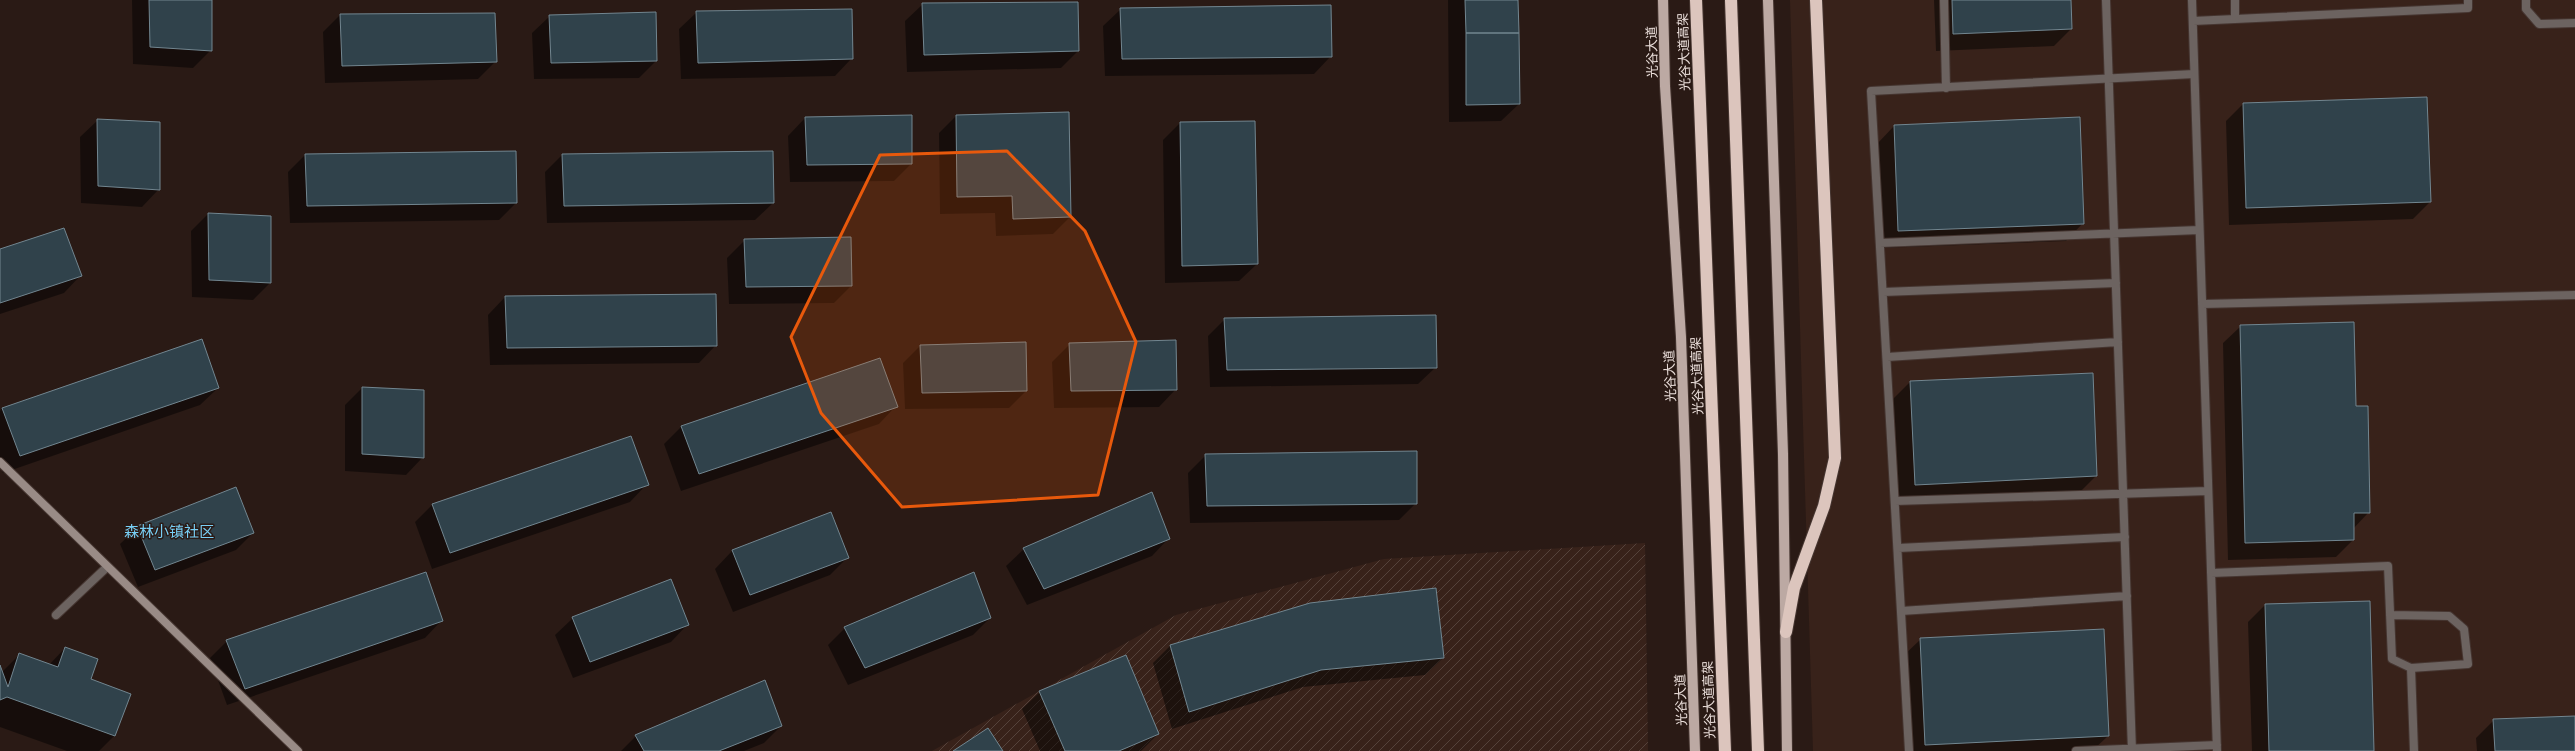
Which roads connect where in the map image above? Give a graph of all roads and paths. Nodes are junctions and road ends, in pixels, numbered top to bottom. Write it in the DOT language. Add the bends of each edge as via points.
graph roads {
  1 [pos="1663,0"];
  2 [pos="1696,0"];
  3 [pos="1731,0"];
  4 [pos="1768,0"];
  5 [pos="1816,0"];
  6 [pos="1944,0"];
  7 [pos="2106,0"];
  8 [pos="2192,0"];
  9 [pos="2235,0"];
  10 [pos="2468,0"];
  11 [pos="2526,0"];
  12 [pos="2235,19"];
  13 [pos="2193,21"];
  14 [pos="2575,23"];
  15 [pos="2194,74"];
  16 [pos="2109,79"];
  17 [pos="1946,88"];
  18 [pos="2200,230"];
  19 [pos="2114,233"];
  20 [pos="1880,243"];
  21 [pos="2116,283"];
  22 [pos="1883,292"];
  23 [pos="2575,295"];
  24 [pos="2202,304"];
  25 [pos="2118,342"];
  26 [pos="1886,357"];
  27 [pos="0,462"];
  28 [pos="2208,491"];
  29 [pos="2123,493"];
  30 [pos="1895,502"];
  31 [pos="2125,537"];
  32 [pos="1898,548"];
  33 [pos="107,567"];
  34 [pos="2211,573"];
  35 [pos="2127,596"];
  36 [pos="1901,612"];
  37 [pos="56,615"];
  38 [pos="2390,615"];
  39 [pos="1786,632"];
  40 [pos="2411,668"];
  41 [pos="2217,748"];
  42 [pos="2132,750"];
  43 [pos="298,751"];
  44 [pos="1695,751"];
  45 [pos="1725,751"];
  46 [pos="1758,751"];
  47 [pos="1787,751"];
  48 [pos="1909,751"];
  49 [pos="2076,751"];
  50 [pos="2414,751"];
  1 -- 44 [label="main road, 光谷大道" via="1665,86 1681,337"];
  2 -- 45 [label="highway, 光谷大道高架"];
  3 -- 46 [label="highway, bridge"];
  4 -- 39 [label="main road" via="1779,295"];
  5 -- 39 [label="highway" via="1835,458 1824,506 1794,588"];
  6 -- 17 [label="lane"];
  7 -- 16 [label="lane"];
  8 -- 13 [label="lane"];
  9 -- 12 [label="lane"];
  10 -- 12 [label="lane" via="2468,8"];
  11 -- 14 [label="lane" via="2526,9 2539,24"];
  12 -- 13 [label="lane"];
  13 -- 15 [label="lane"];
  15 -- 16 [label="lane"];
  15 -- 18 [label="lane"];
  16 -- 17 [label="lane"];
  16 -- 19 [label="lane"];
  17 -- 20 [label="lane" via="1871,91"];
  18 -- 19 [label="lane"];
  18 -- 24 [label="lane"];
  19 -- 20 [label="lane"];
  19 -- 21 [label="lane"];
  20 -- 22 [label="lane"];
  21 -- 22 [label="lane"];
  21 -- 25 [label="lane"];
  22 -- 26 [label="lane"];
  23 -- 24 [label="lane"];
  24 -- 28 [label="lane"];
  25 -- 26 [label="lane"];
  25 -- 29 [label="lane"];
  26 -- 30 [label="lane"];
  27 -- 33 [label="street"];
  28 -- 29 [label="lane"];
  28 -- 34 [label="lane"];
  29 -- 30 [label="lane"];
  29 -- 31 [label="lane"];
  30 -- 32 [label="lane"];
  31 -- 32 [label="lane"];
  31 -- 35 [label="lane"];
  32 -- 36 [label="lane"];
  33 -- 37 [label="lane"];
  33 -- 43 [label="street"];
  34 -- 38 [label="lane" via="2388,566"];
  34 -- 41 [label="lane"];
  35 -- 36 [label="lane"];
  35 -- 42 [label="lane"];
  36 -- 48 [label="lane"];
  38 -- 40 [label="lane" via="2392,659"];
  38 -- 40 [label="lane" via="2449,616 2464,629 2468,664"];
  39 -- 47 [label="main road"];
  40 -- 50 [label="lane"];
  41 -- 42 [label="lane"];
  42 -- 49 [label="lane"];
}
